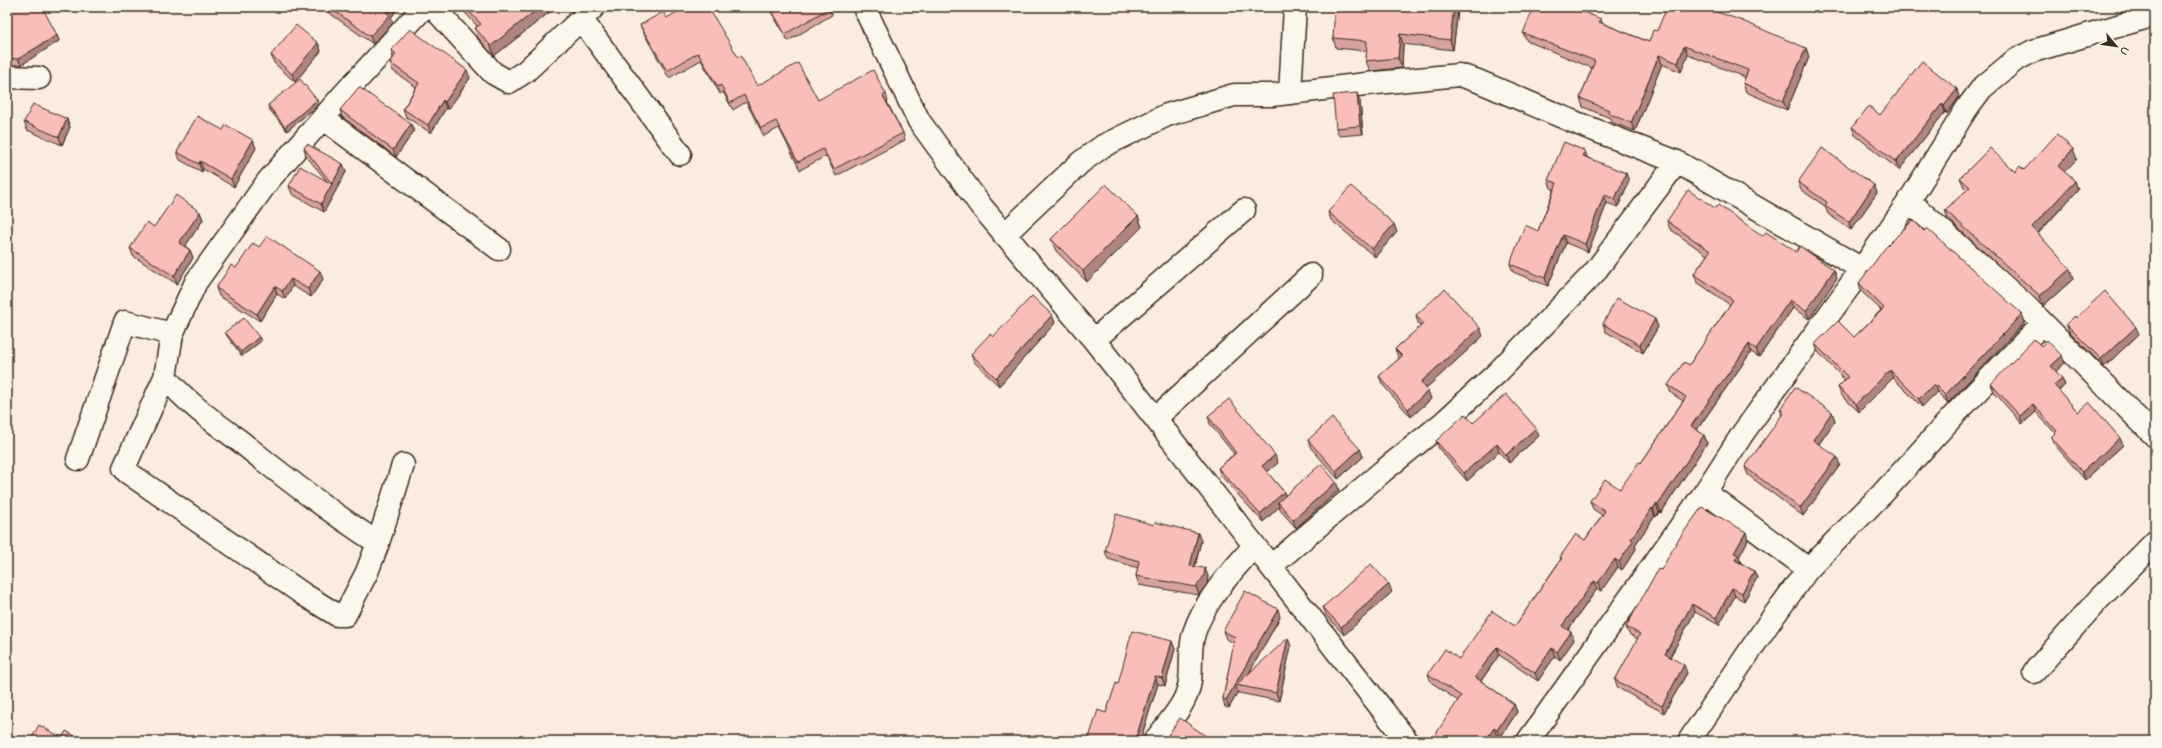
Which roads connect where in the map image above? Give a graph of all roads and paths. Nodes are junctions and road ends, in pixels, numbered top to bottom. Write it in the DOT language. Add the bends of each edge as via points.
graph roads {
  1 [pos="424,7"];
  2 [pos="433,7"];
  3 [pos="864,7"];
  4 [pos="1295,7"];
  5 [pos="588,14"];
  6 [pos="2155,15"];
  7 [pos="7,77"];
  8 [pos="39,78"];
  9 [pos="1290,93"];
  10 [pos="324,119"];
  11 [pos="680,154"];
  12 [pos="1677,162"];
  13 [pos="1909,201"];
  14 [pos="1244,210"];
  15 [pos="1004,235"];
  16 [pos="499,249"];
  17 [pos="1862,269"];
  18 [pos="1311,275"];
  19 [pos="2042,324"];
  20 [pos="172,334"];
  21 [pos="1094,340"];
  22 [pos="165,377"];
  23 [pos="1156,418"];
  24 [pos="2155,436"];
  25 [pos="78,459"];
  26 [pos="403,465"];
  27 [pos="1705,492"];
  28 [pos="2155,542"];
  29 [pos="378,543"];
  30 [pos="1254,546"];
  31 [pos="1271,566"];
  32 [pos="1808,569"];
  33 [pos="2034,672"];
  34 [pos="1537,738"];
  35 [pos="1155,741"];
  36 [pos="1407,741"];
  37 [pos="1689,741"];
  1 -- 10 [label="street"];
  2 -- 5 [label="street" via="493,73 509,82 526,71"];
  3 -- 15 [label="street" via="919,121"];
  4 -- 9 [label="street"];
  5 -- 11 [label="street"];
  6 -- 13 [label="street" via="2033,51 2009,66 1982,88 1967,108"];
  7 -- 8 [label="street"];
  9 -- 12 [label="street" via="1459,75"];
  9 -- 15 [label="street" via="1220,98 1167,115 1103,146 1081,162"];
  10 -- 16 [label="street"];
  10 -- 20 [label="street" via="268,182 233,228 196,282"];
  12 -- 17 [label="street"];
  12 -- 31 [label="street" via="1594,273 1497,373 1444,422"];
  13 -- 17 [label="street"];
  13 -- 19 [label="street" via="2024,304"];
  14 -- 21 [label="street"];
  15 -- 21 [label="street"];
  17 -- 27 [label="street" via="1743,433"];
  18 -- 23 [label="street"];
  19 -- 24 [label="street"];
  19 -- 32 [label="street"];
  20 -- 22 [label="street"];
  20 -- 25 [label="street" via="125,322"];
  21 -- 23 [label="street"];
  22 -- 29 [label="street" via="180,395 258,456"];
  22 -- 29 [label="street" via="125,466 127,472 337,615 342,616 346,612 368,572"];
  23 -- 30 [label="street"];
  26 -- 29 [label="street"];
  27 -- 32 [label="street"];
  27 -- 34 [label="street"];
  28 -- 33 [label="street"];
  30 -- 31 [label="street"];
  30 -- 35 [label="street" via="1215,592 1203,613 1193,634 1187,695"];
  31 -- 36 [label="street"];
  32 -- 37 [label="street"];
}
